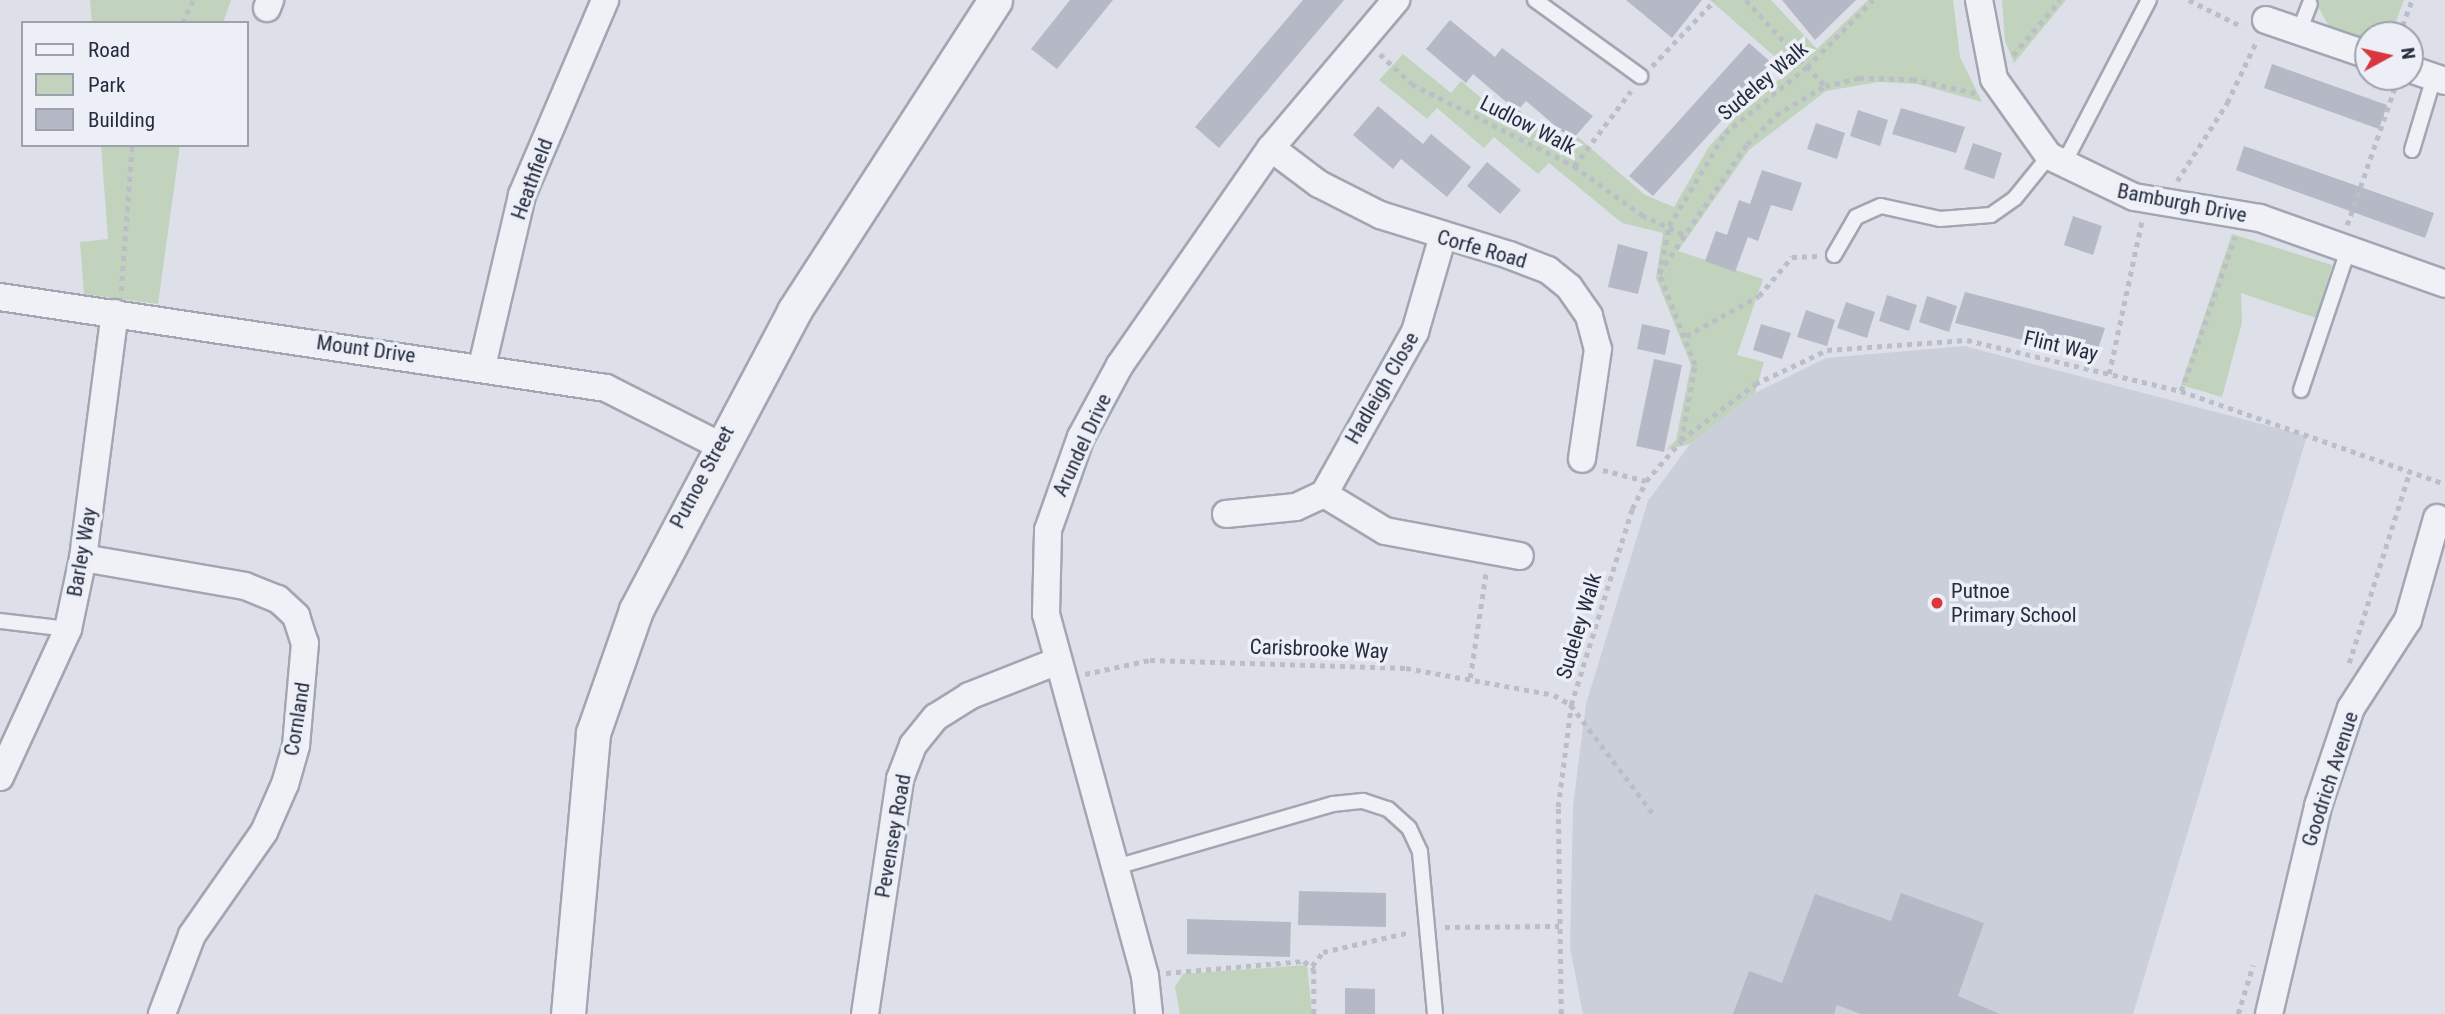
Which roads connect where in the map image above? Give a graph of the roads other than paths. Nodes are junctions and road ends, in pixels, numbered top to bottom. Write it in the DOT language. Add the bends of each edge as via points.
graph roads {
  1 [pos="604,0"];
  2 [pos="1396,0"];
  3 [pos="1535,0"];
  4 [pos="1979,0"];
  5 [pos="2149,0"];
  6 [pos="990,2"];
  7 [pos="2310,4"];
  8 [pos="2262,28"];
  9 [pos="2299,32"];
  10 [pos="2354,50"];
  11 [pos="1640,76"];
  12 [pos="2429,76"];
  13 [pos="1271,148"];
  14 [pos="2412,150"];
  15 [pos="2056,160"];
  16 [pos="1442,239"];
  17 [pos="2344,248"];
  18 [pos="1834,255"];
  19 [pos="2445,284"];
  20 [pos="0,297"];
  21 [pos="115,313"];
  22 [pos="482,366"];
  23 [pos="2301,390"];
  24 [pos="719,445"];
  25 [pos="1582,459"];
  26 [pos="1324,494"];
  27 [pos="1226,514"];
  28 [pos="2437,518"];
  29 [pos="1520,556"];
  30 [pos="83,558"];
  31 [pos="0,621"];
  32 [pos="68,629"];
  33 [pos="1061,670"];
  34 [pos="0,776"];
  35 [pos="1116,867"];
  36 [pos="162,1014"];
  37 [pos="568,1014"];
  38 [pos="865,1014"];
  39 [pos="1149,1014"];
  40 [pos="1435,1014"];
  41 [pos="2269,1014"];
  1 -- 22 [label="street, Heathfield" via="522,194"];
  2 -- 13 [label="street, Arundel Drive"];
  3 -- 11 [label="lane"];
  4 -- 15 [label="street, Bamburgh Drive" via="1994,79"];
  5 -- 15 [label="lane"];
  6 -- 24 [label="street, Putnoe Street" via="867,192"];
  7 -- 9 [label="lane"];
  8 -- 9 [label="street"];
  9 -- 10 [label="street"];
  12 -- 14 [label="lane"];
  13 -- 16 [label="street, Corfe Road" via="1319,184"];
  13 -- 33 [label="street, Arundel Drive" via="1121,365 1059,489 1045,568 1045,614"];
  15 -- 17 [label="street, Bamburgh Drive" via="2099,186 2243,214"];
  15 -- 18 [label="lane" via="1991,215 1940,219 1881,206 1856,217"];
  16 -- 25 [label="street, Corfe Road" via="1548,270 1589,316 1598,349"];
  16 -- 26 [label="street, Hadleigh Close" via="1415,332"];
  17 -- 19 [label="street, Bamburgh Drive"];
  17 -- 23 [label="lane"];
  20 -- 21 [label="street, Mount Drive"];
  21 -- 22 [label="street, Mount Drive"];
  21 -- 30 [label="street, Barley Way"];
  22 -- 24 [label="street, Mount Drive" via="606,388"];
  24 -- 37 [label="street, Putnoe Street" via="636,610 593,733"];
  26 -- 27 [label="street" via="1296,507"];
  26 -- 29 [label="street" via="1385,531"];
  28 -- 41 [label="street, Goodrich Avenue" via="2408,620 2351,708 2318,806"];
  30 -- 32 [label="street, Barley Way"];
  30 -- 36 [label="street, Cornland" via="245,586 278,599 296,617 305,643 296,746 285,784 264,832 192,935"];
  31 -- 32 [label="lane"];
  32 -- 34 [label="street, Barley Way"];
  33 -- 35 [label="street, Arundel Drive"];
  33 -- 38 [label="street, Pevensey Road" via="969,696 936,717 913,745 900,779"];
  35 -- 39 [label="street, Arundel Drive" via="1145,976"];
  35 -- 40 [label="lane" via="1333,804 1363,802 1388,809 1409,828 1420,852"];
}
